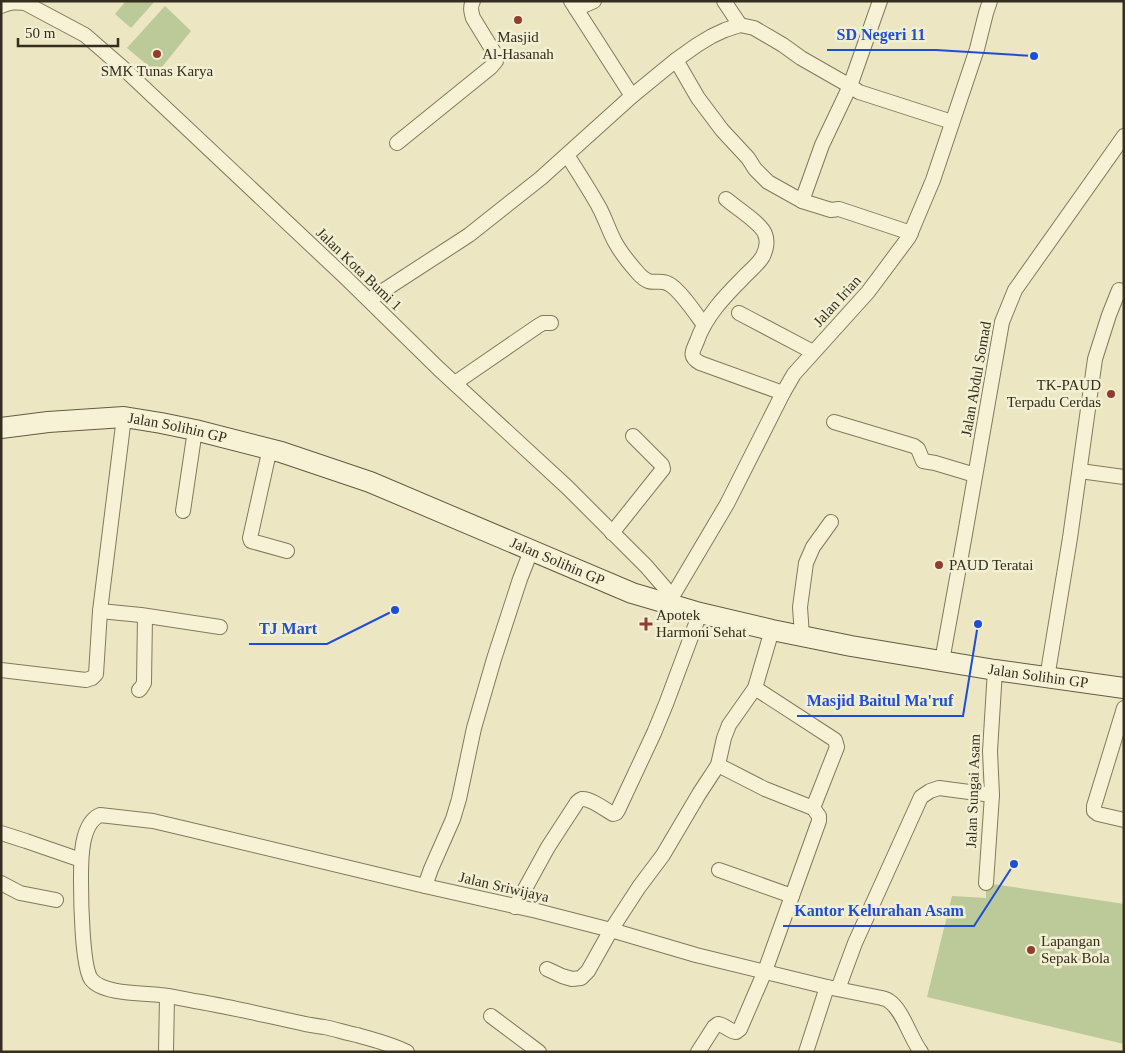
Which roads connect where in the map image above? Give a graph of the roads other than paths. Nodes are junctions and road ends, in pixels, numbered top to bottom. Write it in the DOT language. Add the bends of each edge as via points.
graph roads {
  1 [pos="473,1"];
  2 [pos="594,1"];
  3 [pos="724,1"];
  4 [pos="880,1"];
  5 [pos="990,1"];
  6 [pos="574,5"];
  7 [pos="1,6"];
  8 [pos="740,25"];
  9 [pos="676,60"];
  10 [pos="850,86"];
  11 [pos="632,96"];
  12 [pos="952,122"];
  13 [pos="1124,136"];
  14 [pos="397,143"];
  15 [pos="567,155"];
  16 [pos="726,199"];
  17 [pos="802,201"];
  18 [pos="910,233"];
  19 [pos="1119,290"];
  20 [pos="368,300"];
  21 [pos="739,313"];
  22 [pos="551,323"];
  23 [pos="704,325"];
  24 [pos="813,352"];
  25 [pos="455,383"];
  26 [pos="783,393"];
  27 [pos="124,417"];
  28 [pos="834,422"];
  29 [pos="1,428"];
  30 [pos="196,430"];
  31 [pos="633,436"];
  32 [pos="270,448"];
  33 [pos="1080,471"];
  34 [pos="975,475"];
  35 [pos="1124,477"];
  36 [pos="183,511"];
  37 [pos="831,522"];
  38 [pos="612,532"];
  39 [pos="287,551"];
  40 [pos="531,551"];
  41 [pos="670,600"];
  42 [pos="100,611"];
  43 [pos="700,613"];
  44 [pos="145,616"];
  45 [pos="220,627"];
  46 [pos="772,630"];
  47 [pos="802,636"];
  48 [pos="942,661"];
  49 [pos="1,670"];
  50 [pos="995,670"];
  51 [pos="1047,678"];
  52 [pos="755,688"];
  53 [pos="1124,688"];
  54 [pos="139,690"];
  55 [pos="1124,708"];
  56 [pos="718,765"];
  57 [pos="992,795"];
  58 [pos="813,808"];
  59 [pos="1124,820"];
  60 [pos="1,833"];
  61 [pos="81,860"];
  62 [pos="719,870"];
  63 [pos="986,882"];
  64 [pos="1,883"];
  65 [pos="426,886"];
  66 [pos="792,896"];
  67 [pos="56,900"];
  68 [pos="515,907"];
  69 [pos="612,930"];
  70 [pos="547,969"];
  71 [pos="765,972"];
  72 [pos="833,988"];
  73 [pos="167,996"];
  74 [pos="491,1016"];
  75 [pos="166,1052"];
  76 [pos="408,1052"];
  77 [pos="539,1052"];
  78 [pos="698,1052"];
  79 [pos="806,1052"];
  80 [pos="921,1052"];
  1 -- 14 [label="street" via="473,18 496,61"];
  2 -- 6 [label="street"];
  3 -- 8 [label="street"];
  4 -- 10 [label="street"];
  5 -- 12 [label="street, Jalan Irian"];
  6 -- 11 [label="street"];
  7 -- 20 [label="street, Jalan Kota Bumi 1" via="25,3 97,44"];
  8 -- 9 [label="street" via="712,36"];
  8 -- 10 [label="street" via="762,32"];
  9 -- 11 [label="street"];
  9 -- 17 [label="street" via="698,98 755,169 768,182"];
  10 -- 12 [label="street" via="859,92"];
  10 -- 17 [label="street" via="822,146"];
  11 -- 15 [label="street"];
  12 -- 18 [label="street, Jalan Irian" via="933,180"];
  13 -- 34 [label="street, Jalan Abdul Somad" via="1015,290 1002,322"];
  15 -- 20 [label="street" via="469,235"];
  15 -- 23 [label="street" via="624,256 647,281 670,284"];
  16 -- 23 [label="street" via="758,224 765,234 766,246 762,257"];
  17 -- 18 [label="street" via="831,210 839,209"];
  18 -- 24 [label="street, Jalan Irian" via="868,292"];
  19 -- 33 [label="street" via="1095,359"];
  20 -- 25 [label="street, Jalan Kota Bumi 1"];
  21 -- 24 [label="street"];
  22 -- 25 [label="street" via="538,326"];
  23 -- 26 [label="street" via="692,354 696,361"];
  24 -- 26 [label="street, Jalan Irian"];
  25 -- 38 [label="street, Jalan Kota Bumi 1"];
  26 -- 41 [label="street, Jalan Irian" via="727,504"];
  27 -- 29 [label="main road, Jalan Solihin GP"];
  27 -- 30 [label="main road, Jalan Solihin GP"];
  27 -- 42 [label="street"];
  28 -- 34 [label="street" via="914,446 924,460"];
  30 -- 32 [label="main road, Jalan Solihin GP"];
  30 -- 36 [label="street"];
  31 -- 38 [label="street" via="663,469"];
  32 -- 39 [label="street" via="250,538"];
  32 -- 40 [label="main road, Jalan Solihin GP" via="370,482"];
  33 -- 35 [label="street"];
  33 -- 51 [label="street"];
  34 -- 48 [label="street, Jalan Abdul Somad"];
  37 -- 47 [label="street" via="806,563 800,606"];
  38 -- 41 [label="street, Jalan Kota Bumi 1" via="650,570"];
  40 -- 41 [label="main road, Jalan Solihin GP" via="632,593"];
  40 -- 65 [label="street" via="494,659 474,728 459,799"];
  41 -- 43 [label="main road, Jalan Solihin GP"];
  42 -- 44 [label="street"];
  42 -- 49 [label="street" via="96,674 92,678 86,680"];
  43 -- 46 [label="main road, Jalan Solihin GP"];
  43 -- 68 [label="street" via="663,711 618,810 613,814 585,799 576,804"];
  44 -- 45 [label="street"];
  44 -- 54 [label="street" via="144,683"];
  46 -- 47 [label="main road, Jalan Solihin GP"];
  46 -- 52 [label="street"];
  47 -- 48 [label="main road, Jalan Solihin GP"];
  48 -- 50 [label="main road, Jalan Solihin GP"];
  50 -- 51 [label="main road, Jalan Solihin GP"];
  50 -- 57 [label="street, Jalan Sungai Asam" via="990,751"];
  51 -- 53 [label="main road, Jalan Solihin GP"];
  52 -- 56 [label="street" via="729,724"];
  52 -- 58 [label="street" via="835,740 837,747"];
  55 -- 59 [label="street" via="1094,811"];
  56 -- 58 [label="street"];
  56 -- 69 [label="street"];
  57 -- 63 [label="street, Jalan Sungai Asam"];
  57 -- 72 [label="street" via="939,788 921,797"];
  58 -- 66 [label="street" via="819,821"];
  60 -- 61 [label="street"];
  61 -- 65 [label="street, Jalan Sriwijaya" via="90,823 94,817 108,815 153,821"];
  61 -- 73 [label="street, Jalan Sriwijaya" via="85,957 91,978 109,990"];
  62 -- 66 [label="street"];
  64 -- 67 [label="street" via="20,893"];
  65 -- 68 [label="street, Jalan Sriwijaya"];
  66 -- 71 [label="street"];
  68 -- 69 [label="street, Jalan Sriwijaya"];
  69 -- 70 [label="street" via="581,978 572,979"];
  69 -- 71 [label="street, Jalan Sriwijaya"];
  71 -- 72 [label="street, Jalan Sriwijaya"];
  71 -- 78 [label="street" via="740,1029 732,1032 718,1024"];
  72 -- 79 [label="street"];
  72 -- 80 [label="street, Jalan Sriwijaya" via="890,1001"];
  73 -- 75 [label="street"];
  73 -- 76 [label="street, Jalan Sriwijaya" via="323,1027 383,1042"];
  74 -- 77 [label="street"];
}
